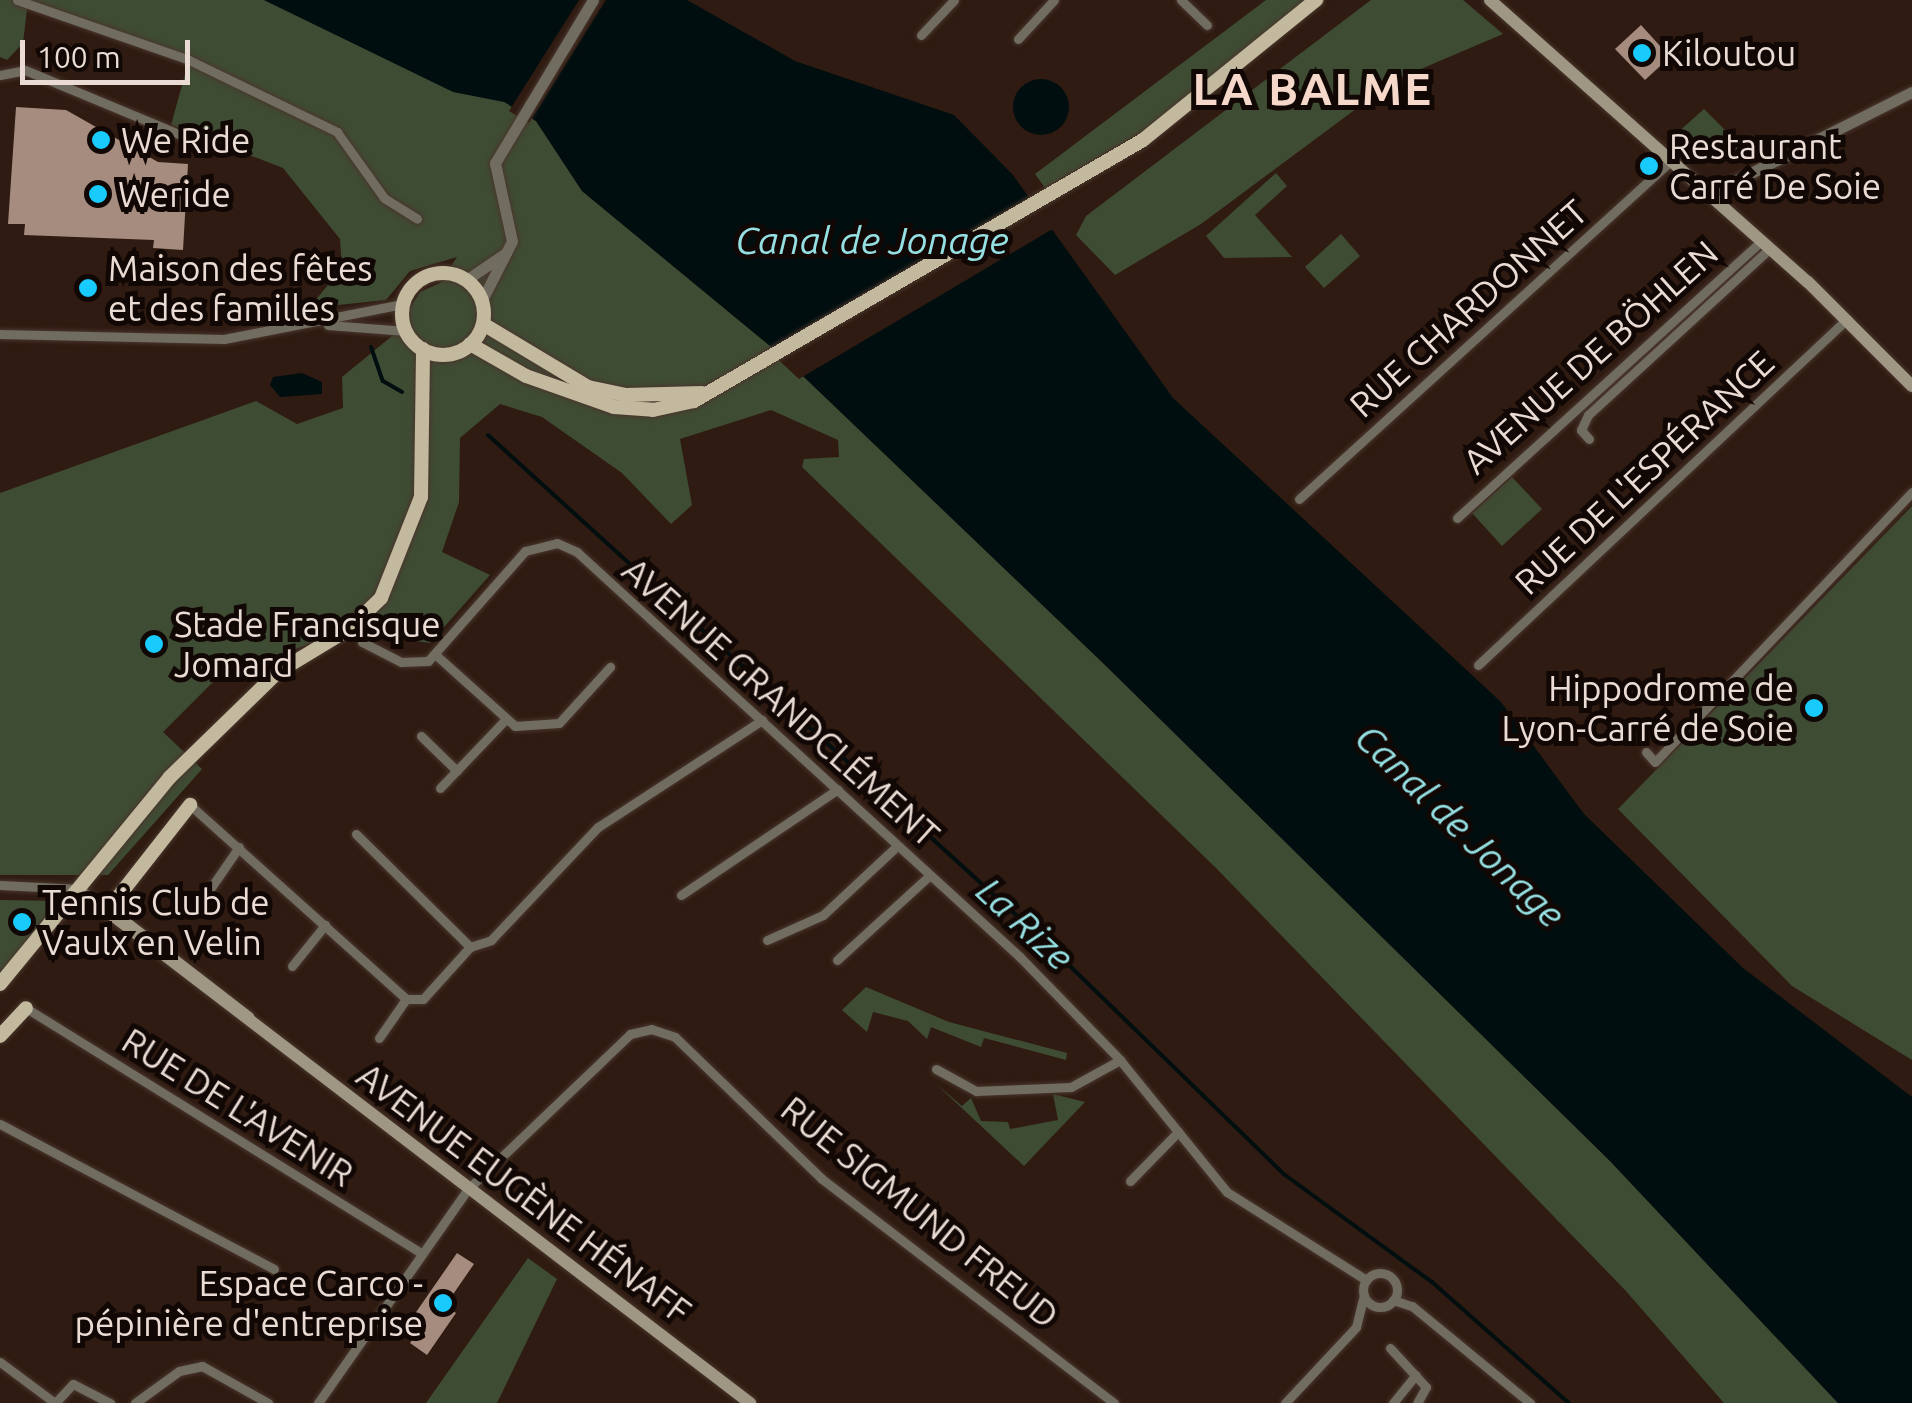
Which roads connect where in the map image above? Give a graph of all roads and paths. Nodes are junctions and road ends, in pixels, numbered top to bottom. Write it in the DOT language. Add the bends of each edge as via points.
graph roads {
  1 [pos="17,0"];
  2 [pos="594,0"];
  3 [pos="954,0"];
  4 [pos="1054,0"];
  5 [pos="1181,0"];
  6 [pos="1316,0"];
  7 [pos="1490,0"];
  8 [pos="1207,26"];
  9 [pos="921,35"];
  10 [pos="1018,39"];
  11 [pos="0,76"];
  12 [pos="1912,92"];
  13 [pos="198,142"];
  14 [pos="1674,158"];
  15 [pos="1711,192"];
  16 [pos="417,219"];
  17 [pos="1766,244"];
  18 [pos="510,251"];
  19 [pos="466,280"];
  20 [pos="482,300"];
  21 [pos="403,304"];
  22 [pos="1847,319"];
  23 [pos="483,324"];
  24 [pos="305,325"];
  25 [pos="406,331"];
  26 [pos="0,334"];
  27 [pos="470,344"];
  28 [pos="423,349"];
  29 [pos="1912,386"];
  30 [pos="707,394"];
  31 [pos="1589,440"];
  32 [pos="1912,492"];
  33 [pos="1299,499"];
  34 [pos="1457,518"];
  35 [pos="362,642"];
  36 [pos="436,656"];
  37 [pos="1478,666"];
  38 [pos="610,667"];
  39 [pos="762,720"];
  40 [pos="504,721"];
  41 [pos="420,736"];
  42 [pos="1646,752"];
  43 [pos="456,771"];
  44 [pos="440,788"];
  45 [pos="838,789"];
  46 [pos="190,805"];
  47 [pos="356,834"];
  48 [pos="898,846"];
  49 [pos="239,847"];
  50 [pos="930,875"];
  51 [pos="0,885"];
  52 [pos="210,888"];
  53 [pos="80,890"];
  54 [pos="681,895"];
  55 [pos="107,911"];
  56 [pos="325,925"];
  57 [pos="767,940"];
  58 [pos="470,947"];
  59 [pos="837,960"];
  60 [pos="292,966"];
  61 [pos="0,984"];
  62 [pos="406,999"];
  63 [pos="26,1008"];
  64 [pos="0,1036"];
  65 [pos="379,1038"];
  66 [pos="1120,1060"];
  67 [pos="936,1069"];
  68 [pos="0,1124"];
  69 [pos="1178,1132"];
  70 [pos="1130,1181"];
  71 [pos="468,1189"];
  72 [pos="422,1253"];
  73 [pos="274,1270"];
  74 [pos="1366,1280"];
  75 [pos="1364,1295"];
  76 [pos="1393,1300"];
  77 [pos="1390,1348"];
  78 [pos="0,1362"];
  79 [pos="1416,1375"];
  80 [pos="110,1403"];
  81 [pos="135,1403"];
  82 [pos="268,1403"];
  83 [pos="318,1403"];
  84 [pos="750,1403"];
  85 [pos="1114,1403"];
  86 [pos="1285,1403"];
  87 [pos="1393,1403"];
  88 [pos="1417,1403"];
  89 [pos="1530,1403"];
  1 -- 16 [label="street" via="189,60 336,132 384,198"];
  2 -- 18 [label="street" via="502,147 494,177 512,229"];
  3 -- 9 [label="street"];
  4 -- 10 [label="street"];
  5 -- 8 [label="street"];
  6 -- 30 [label="main road" via="1183,112"];
  7 -- 14 [label="main road, AVENUE DE BÖHLEN"];
  11 -- 13 [label="street" via="25,70"];
  12 -- 15 [label="street"];
  14 -- 15 [label="main road, AVENUE DE BÖHLEN"];
  14 -- 33 [label="street, RUE CHARDONNET"];
  15 -- 17 [label="main road, AVENUE DE BÖHLEN"];
  17 -- 22 [label="main road, AVENUE DE BÖHLEN"];
  17 -- 31 [label="street" via="1588,415 1581,430"];
  17 -- 34 [label="street, AVENUE DE BÖHLEN"];
  18 -- 19 [label="street"];
  18 -- 20 [label="street"];
  19 -- 20 [label="main road"];
  19 -- 21 [label="main road" via="428,275"];
  20 -- 23 [label="main road"];
  21 -- 24 [label="street"];
  21 -- 25 [label="main road"];
  22 -- 29 [label="main road, AVENUE DE BÖHLEN"];
  22 -- 37 [label="street, RUE DE L'ESPÉRANCE"];
  23 -- 27 [label="main road"];
  23 -- 30 [label="main road" via="588,387 626,395"];
  24 -- 25 [label="street"];
  24 -- 26 [label="street" via="224,339"];
  25 -- 28 [label="main road"];
  27 -- 28 [label="main road" via="445,354"];
  27 -- 30 [label="main road" via="526,376 614,407 666,409"];
  28 -- 53 [label="main road" via="420,497 381,598 349,629 278,672 170,777"];
  32 -- 42 [label="street" via="1655,762"];
  35 -- 36 [label="street" via="412,665"];
  36 -- 39 [label="street, AVENUE GRANDCLÉMENT" via="526,552 557,543"];
  36 -- 40 [label="street"];
  38 -- 40 [label="street" via="560,723"];
  39 -- 45 [label="street, AVENUE GRANDCLÉMENT"];
  39 -- 58 [label="street" via="598,827 491,940"];
  40 -- 43 [label="street"];
  41 -- 43 [label="street"];
  43 -- 44 [label="street"];
  45 -- 48 [label="street, AVENUE GRANDCLÉMENT"];
  45 -- 54 [label="street"];
  46 -- 49 [label="street"];
  46 -- 55 [label="main road"];
  47 -- 58 [label="street"];
  48 -- 50 [label="street, AVENUE GRANDCLÉMENT"];
  48 -- 57 [label="street" via="823,914"];
  49 -- 52 [label="street"];
  49 -- 56 [label="street"];
  50 -- 59 [label="street"];
  50 -- 66 [label="street, AVENUE GRANDCLÉMENT"];
  51 -- 53 [label="street"];
  53 -- 55 [label="street"];
  53 -- 61 [label="main road"];
  55 -- 71 [label="main road, AVENUE EUGÈNE HÉNAFF"];
  56 -- 60 [label="street"];
  56 -- 62 [label="street"];
  58 -- 62 [label="street" via="423,999"];
  62 -- 65 [label="street"];
  63 -- 64 [label="main road"];
  63 -- 72 [label="street, RUE DE L'AVENIR"];
  66 -- 67 [label="street" via="1084,1084 976,1091"];
  66 -- 69 [label="street, AVENUE GRANDCLÉMENT"];
  68 -- 73 [label="street"];
  69 -- 70 [label="street"];
  69 -- 74 [label="street, AVENUE GRANDCLÉMENT" via="1249,1210"];
  71 -- 72 [label="street, RUE SIGMUND FREUD"];
  71 -- 84 [label="main road, AVENUE EUGÈNE HÉNAFF"];
  71 -- 85 [label="street, RUE SIGMUND FREUD" via="630,1034 651,1029 675,1037 822,1179"];
  72 -- 83 [label="street, RUE SIGMUND FREUD"];
  74 -- 75 [label="street"];
  74 -- 76 [label="street, AVENUE GRANDCLÉMENT" via="1392,1278"];
  75 -- 76 [label="street" via="1376,1306"];
  75 -- 86 [label="street" via="1356,1327"];
  76 -- 89 [label="street" via="1412,1306"];
  77 -- 79 [label="street"];
  78 -- 80 [label="street" via="55,1403 73,1384"];
  79 -- 87 [label="street"];
  79 -- 88 [label="street" via="1426,1387"];
  81 -- 82 [label="street" via="179,1371 202,1366"];
}
